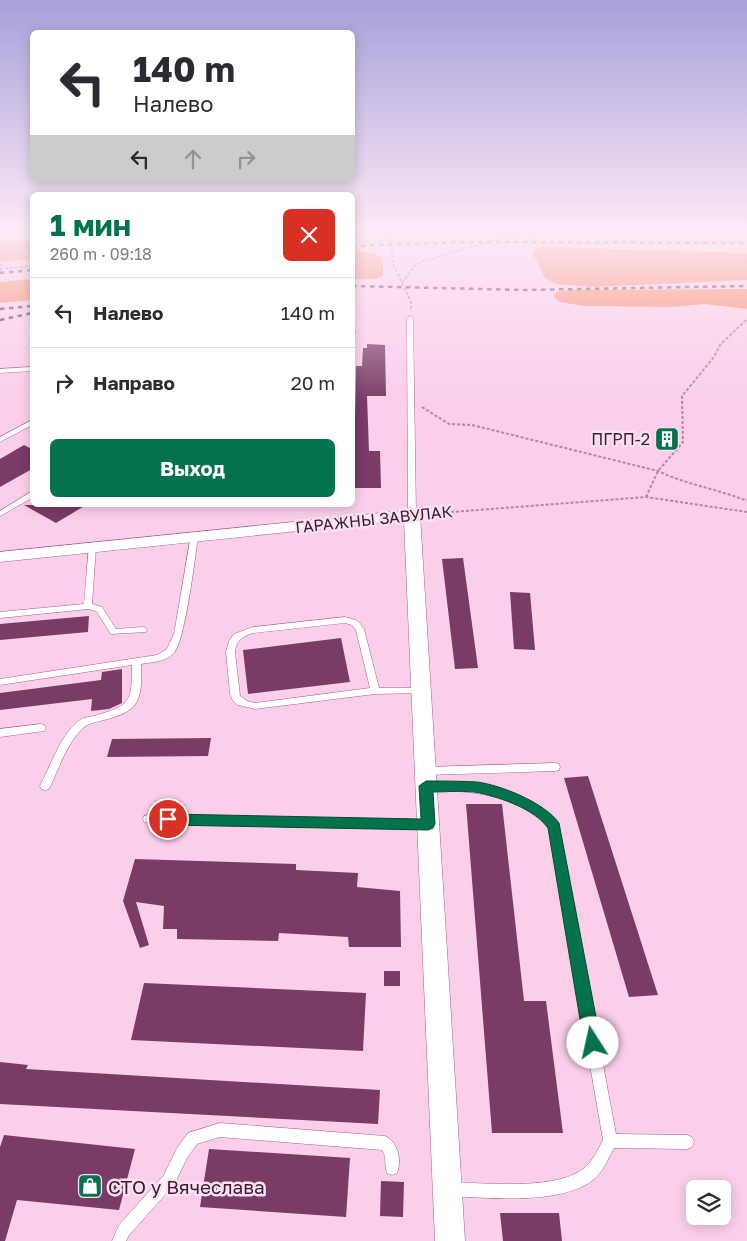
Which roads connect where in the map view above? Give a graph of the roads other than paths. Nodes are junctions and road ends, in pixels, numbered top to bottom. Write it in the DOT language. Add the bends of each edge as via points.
graph roads {
  1 [pos="410,318"];
  2 [pos="30,369"];
  3 [pos="0,370"];
  4 [pos="30,423"];
  5 [pos="0,440"];
  6 [pos="30,496"];
  7 [pos="0,514"];
  8 [pos="412,515"];
  9 [pos="194,537"];
  10 [pos="92,547"];
  11 [pos="0,557"];
  12 [pos="88,606"];
  13 [pos="0,614"];
  14 [pos="143,630"];
  15 [pos="136,661"];
  16 [pos="0,682"];
  17 [pos="375,691"];
  18 [pos="421,691"];
  19 [pos="41,728"];
  20 [pos="0,734"];
  21 [pos="555,767"];
  22 [pos="426,779"];
  23 [pos="46,786"];
  24 [pos="148,819"];
  25 [pos="428,824"];
  26 [pos="610,1142"];
  27 [pos="688,1142"];
  28 [pos="392,1168"];
  29 [pos="447,1189"];
  30 [pos="119,1241"];
  31 [pos="450,1241"];
  1 -- 8 [label="lane"];
  2 -- 3 [label="lane"];
  4 -- 5 [label="lane"];
  6 -- 7 [label="lane"];
  8 -- 9 [label="street, ГАРАЖНЫ ЗАВУЛАК"];
  8 -- 18 [label="street"];
  9 -- 10 [label="street, ГАРАЖНЫ ЗАВУЛАК"];
  9 -- 15 [label="lane" via="178,634 171,651 159,658"];
  10 -- 11 [label="street, ГАРАЖНЫ ЗАВУЛАК"];
  10 -- 12 [label="lane"];
  12 -- 13 [label="lane"];
  12 -- 14 [label="lane" via="99,610 114,632"];
  15 -- 16 [label="lane"];
  15 -- 23 [label="lane" via="137,695 133,705 119,714 82,723 71,736"];
  17 -- 17 [label="lane" via="255,706 242,704 235,696 229,648 242,632 345,620 360,629"];
  17 -- 18 [label="lane"];
  18 -- 22 [label="street"];
  19 -- 20 [label="lane"];
  21 -- 22 [label="lane"];
  22 -- 25 [label="street"];
  22 -- 26 [label="lane" via="505,795 533,808 548,818 554,827"];
  24 -- 25 [label="lane"];
  25 -- 29 [label="street"];
  26 -- 27 [label="lane"];
  26 -- 29 [label="lane" via="586,1176 557,1188"];
  28 -- 30 [label="lane" via="391,1150 385,1142 220,1130 193,1138 169,1180 124,1230"];
  29 -- 31 [label="street"];
}
